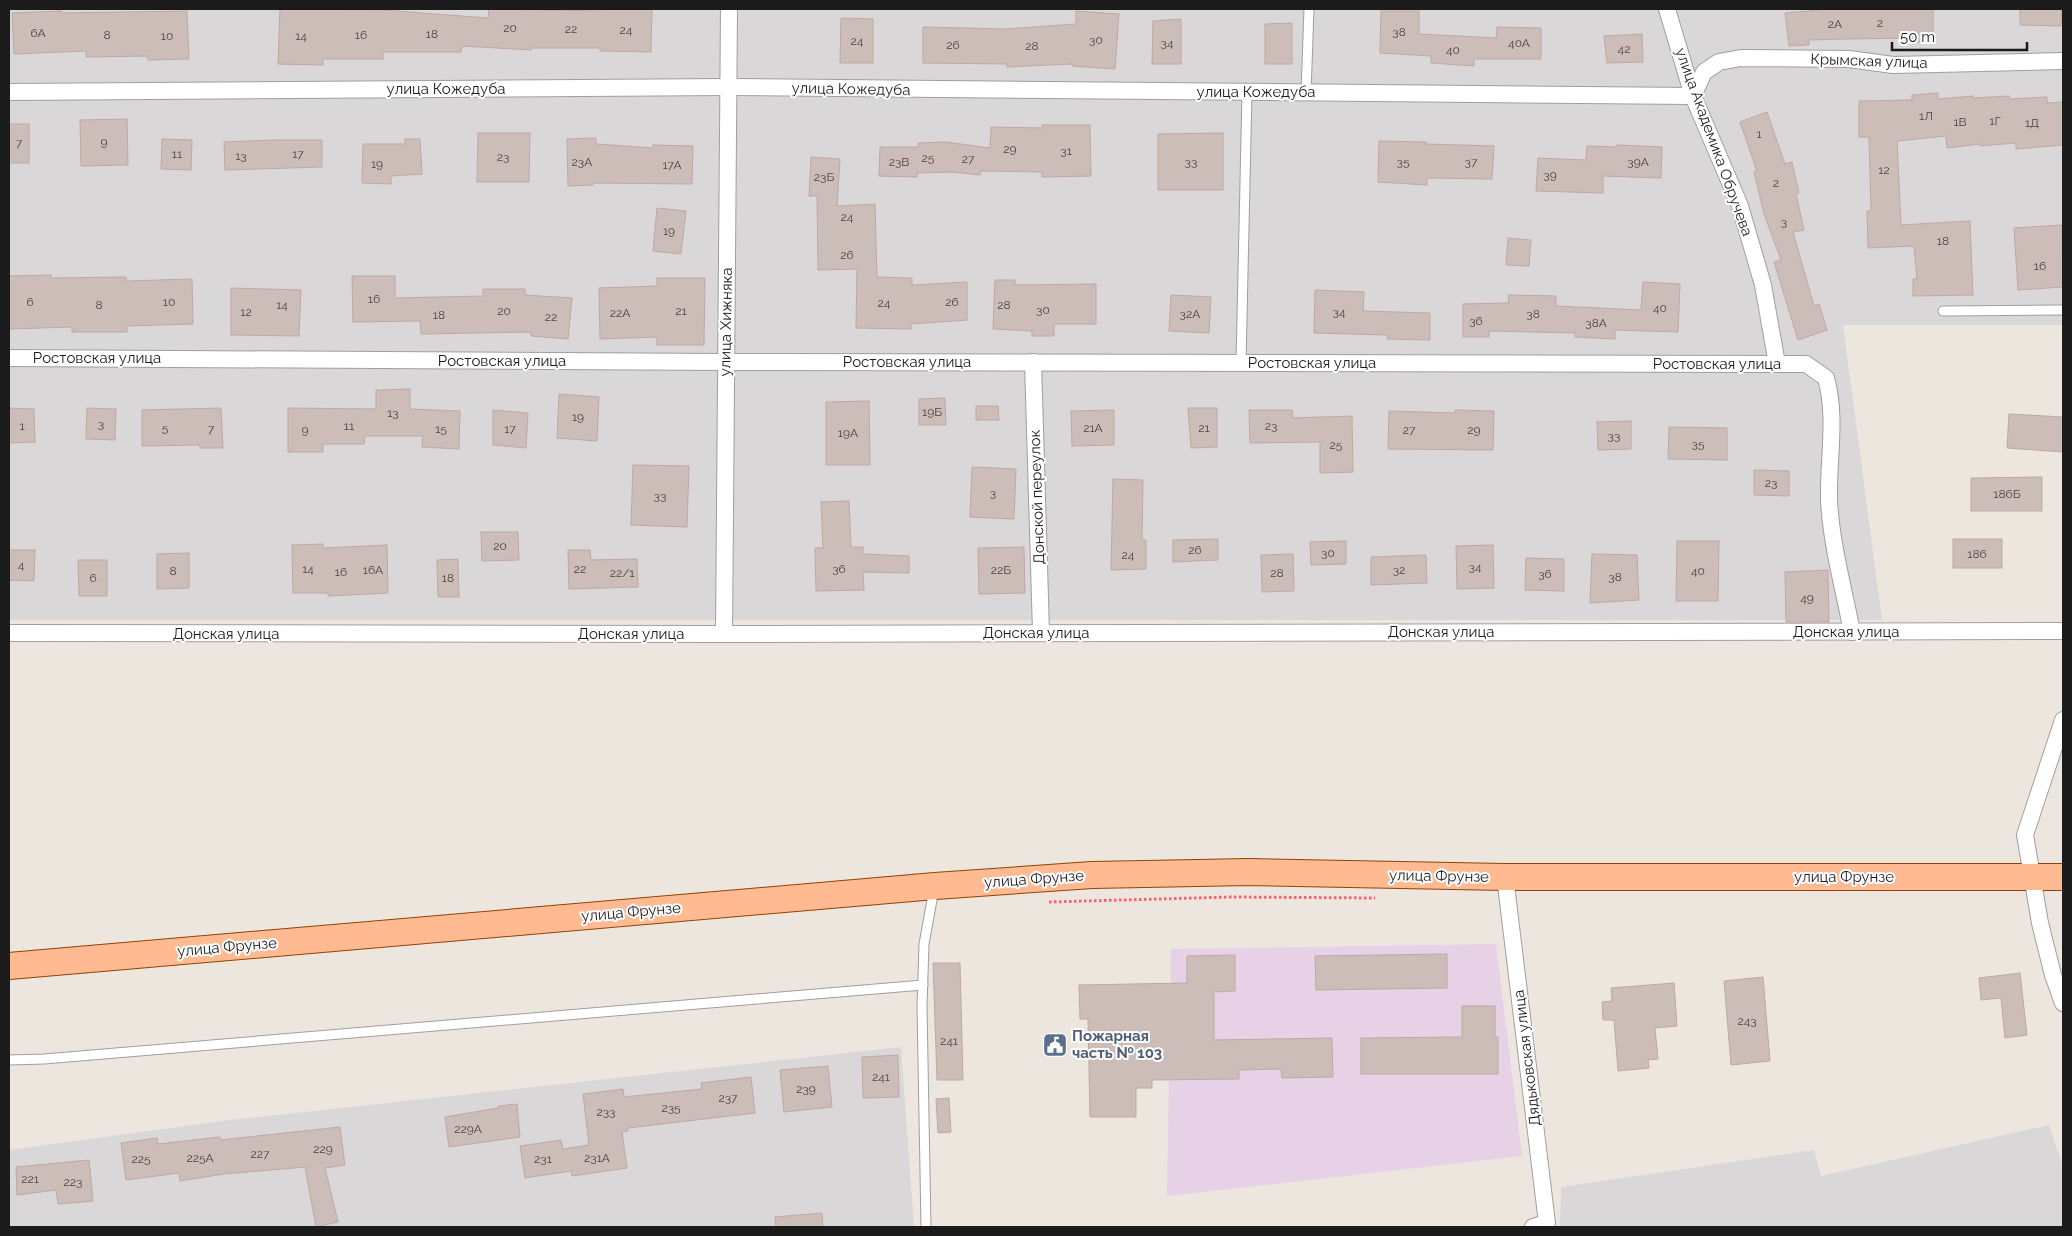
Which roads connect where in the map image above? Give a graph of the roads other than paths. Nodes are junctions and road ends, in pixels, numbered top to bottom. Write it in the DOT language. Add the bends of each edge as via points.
graph roads {
  1 [pos="729,9"];
  2 [pos="1309,9"];
  3 [pos="1667,9"];
  4 [pos="2063,61"];
  5 [pos="728,88"];
  6 [pos="9,92"];
  7 [pos="1247,92"];
  8 [pos="1306,93"];
  9 [pos="1694,96"];
  10 [pos="2063,310"];
  11 [pos="1943,311"];
  12 [pos="9,358"];
  13 [pos="726,362"];
  14 [pos="1033,362"];
  15 [pos="1241,363"];
  16 [pos="1777,364"];
  17 [pos="2063,631"];
  18 [pos="1041,632"];
  19 [pos="1852,632"];
  20 [pos="9,633"];
  21 [pos="724,634"];
  22 [pos="2063,720"];
  23 [pos="1505,877"];
  24 [pos="2031,877"];
  25 [pos="2063,877"];
  26 [pos="934,886"];
  27 [pos="9,966"];
  28 [pos="922,985"];
  29 [pos="2063,1003"];
  30 [pos="9,1060"];
  31 [pos="1545,1226"];
  32 [pos="926,1227"];
  1 -- 5 [label="street, улица Хижняка"];
  2 -- 8 [label="lane"];
  3 -- 9 [label="street, улица Академика Обручева"];
  4 -- 9 [label="street, Крымская улица" via="1893,65 1849,58 1740,58 1719,62 1704,72"];
  5 -- 6 [label="street, улица Кожедуба"];
  5 -- 7 [label="street, улица Кожедуба"];
  5 -- 13 [label="street, улица Хижняка"];
  7 -- 8 [label="street, улица Кожедуба"];
  7 -- 15 [label="lane"];
  8 -- 9 [label="street, улица Кожедуба"];
  9 -- 16 [label="street, улица Академика Обручева" via="1740,206 1763,285"];
  10 -- 11 [label="lane"];
  12 -- 13 [label="street, Ростовская улица"];
  13 -- 14 [label="street, Ростовская улица"];
  13 -- 21 [label="street, улица Хижняка"];
  14 -- 15 [label="street, Ростовская улица"];
  14 -- 18 [label="street, Донской переулок"];
  15 -- 16 [label="street, Ростовская улица"];
  16 -- 19 [label="street, Ростовская улица" via="1806,364 1826,378 1831,396 1829,500"];
  17 -- 19 [label="street, Донская улица"];
  18 -- 19 [label="street, Донская улица"];
  18 -- 21 [label="street, Донская улица"];
  20 -- 21 [label="street, Донская улица"];
  22 -- 24 [label="street" via="2025,835"];
  23 -- 24 [label="main road, улица Фрунзе"];
  23 -- 26 [label="main road, улица Фрунзе" via="1239,872 1092,876"];
  23 -- 31 [label="street, Дядьковская улица"];
  24 -- 25 [label="main road, улица Фрунзе"];
  24 -- 29 [label="street" via="2053,975"];
  26 -- 27 [label="main road, улица Фрунзе"];
  26 -- 28 [label="lane" via="924,944"];
  28 -- 30 [label="lane"];
  28 -- 32 [label="lane"];
}
